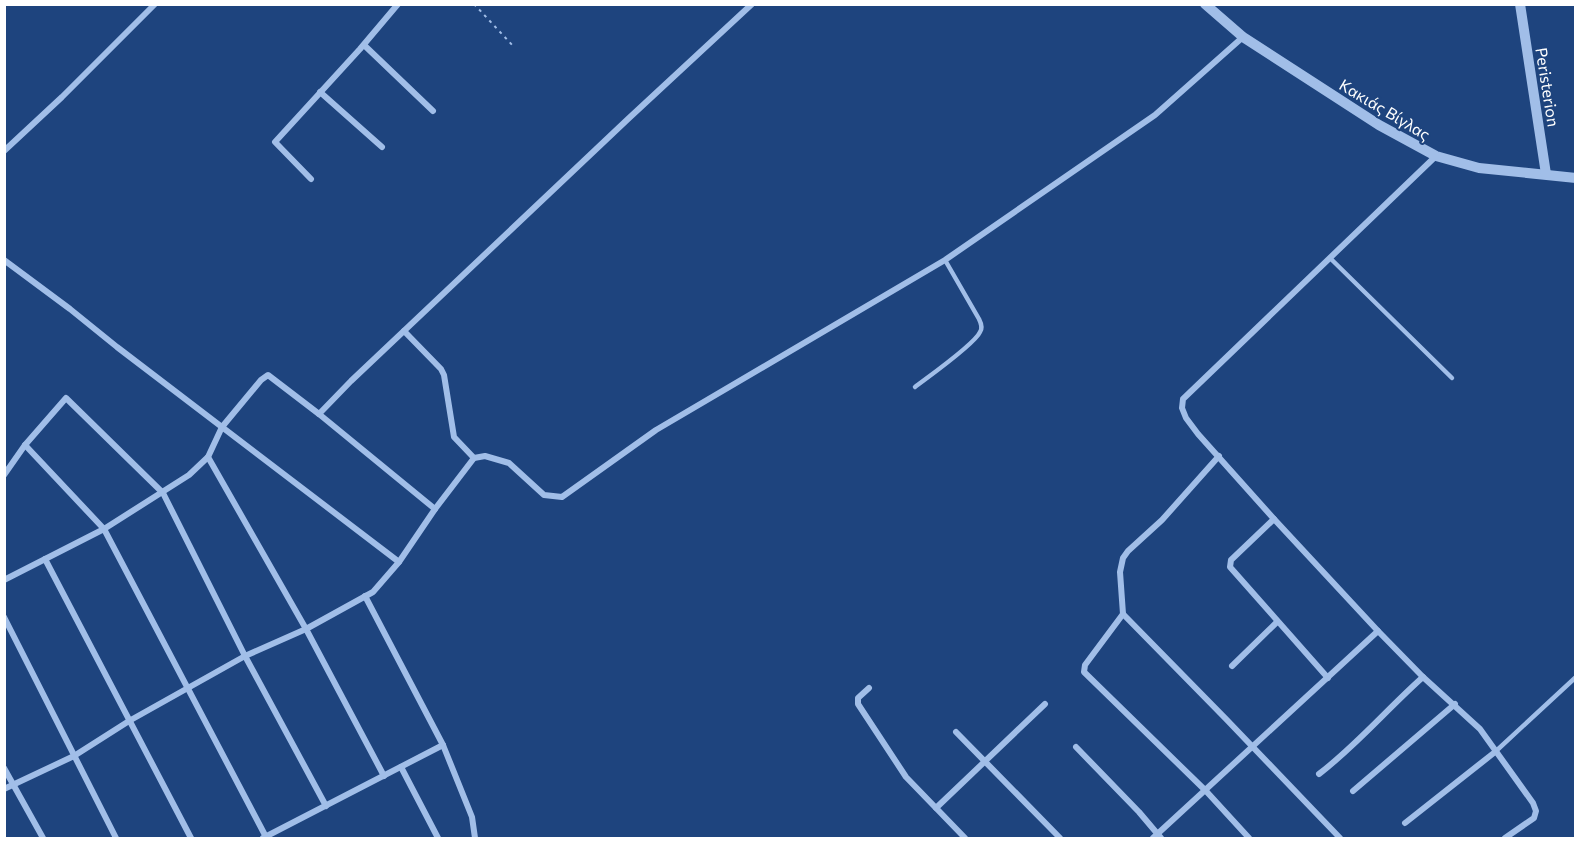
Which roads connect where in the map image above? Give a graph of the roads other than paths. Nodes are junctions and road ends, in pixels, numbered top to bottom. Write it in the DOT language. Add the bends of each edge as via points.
graph roads {
  1 [pos="155,4"];
  2 [pos="398,4"];
  3 [pos="752,4"];
  4 [pos="1205,4"];
  5 [pos="1520,4"];
  6 [pos="1244,37"];
  7 [pos="364,45"];
  8 [pos="320,92"];
  9 [pos="433,111"];
  10 [pos="382,147"];
  11 [pos="4,151"];
  12 [pos="1437,156"];
  13 [pos="1546,174"];
  14 [pos="1575,177"];
  15 [pos="311,179"];
  16 [pos="1331,259"];
  17 [pos="4,260"];
  18 [pos="945,260"];
  19 [pos="404,331"];
  20 [pos="1452,378"];
  21 [pos="915,387"];
  22 [pos="319,414"];
  23 [pos="222,427"];
  24 [pos="25,445"];
  25 [pos="1219,456"];
  26 [pos="208,457"];
  27 [pos="474,458"];
  28 [pos="4,475"];
  29 [pos="163,493"];
  30 [pos="435,509"];
  31 [pos="1274,519"];
  32 [pos="104,529"];
  33 [pos="45,559"];
  34 [pos="399,562"];
  35 [pos="4,580"];
  36 [pos="365,596"];
  37 [pos="1123,614"];
  38 [pos="4,617"];
  39 [pos="1277,622"];
  40 [pos="306,628"];
  41 [pos="1378,631"];
  42 [pos="245,656"];
  43 [pos="1232,666"];
  44 [pos="1423,677"];
  45 [pos="1575,677"];
  46 [pos="1328,678"];
  47 [pos="188,688"];
  48 [pos="869,688"];
  49 [pos="1045,704"];
  50 [pos="1455,705"];
  51 [pos="129,721"];
  52 [pos="956,732"];
  53 [pos="443,745"];
  54 [pos="1076,747"];
  55 [pos="1252,748"];
  56 [pos="1495,752"];
  57 [pos="74,756"];
  58 [pos="985,761"];
  59 [pos="401,767"];
  60 [pos="4,768"];
  61 [pos="1319,774"];
  62 [pos="384,776"];
  63 [pos="14,784"];
  64 [pos="4,789"];
  65 [pos="1206,791"];
  66 [pos="1353,791"];
  67 [pos="326,806"];
  68 [pos="936,808"];
  69 [pos="1405,823"];
  70 [pos="1157,837"];
  71 [pos="43,838"];
  72 [pos="116,838"];
  73 [pos="191,838"];
  74 [pos="264,838"];
  75 [pos="438,838"];
  76 [pos="474,838"];
  77 [pos="964,838"];
  78 [pos="1060,838"];
  79 [pos="1250,838"];
  80 [pos="1340,838"];
  81 [pos="1505,838"];
  1 -- 11 [label="street"];
  2 -- 7 [label="street"];
  3 -- 19 [label="street"];
  4 -- 6 [label="street, Κακιάς Βίγλας"];
  5 -- 13 [label="street, Peristerion"];
  6 -- 12 [label="street, Κακιάς Βίγλας" via="1379,125"];
  6 -- 18 [label="street" via="1155,115"];
  7 -- 8 [label="street"];
  7 -- 9 [label="street"];
  8 -- 10 [label="street"];
  8 -- 15 [label="street" via="275,142"];
  12 -- 13 [label="street, Κακιάς Βίγλας" via="1479,168"];
  12 -- 16 [label="street"];
  13 -- 14 [label="street, Κακιάς Βίγλας"];
  16 -- 20 [label="lane"];
  16 -- 25 [label="street" via="1183,399 1186,418"];
  17 -- 23 [label="street"];
  18 -- 21 [label="lane" via="979,319 981,332"];
  18 -- 27 [label="street" via="656,430 562,497 544,495 509,463 485,456"];
  19 -- 22 [label="street"];
  19 -- 27 [label="street" via="441,369 453,437"];
  22 -- 23 [label="street" via="268,375"];
  22 -- 30 [label="street"];
  23 -- 26 [label="street"];
  23 -- 34 [label="street"];
  24 -- 28 [label="street"];
  24 -- 29 [label="street" via="66,398"];
  24 -- 32 [label="street"];
  25 -- 31 [label="street"];
  25 -- 37 [label="street" via="1123,558"];
  26 -- 29 [label="street"];
  26 -- 40 [label="street"];
  27 -- 30 [label="street"];
  29 -- 32 [label="street"];
  29 -- 42 [label="street"];
  30 -- 34 [label="street"];
  31 -- 39 [label="street" via="1231,560 1230,567"];
  31 -- 41 [label="street"];
  32 -- 33 [label="street"];
  32 -- 47 [label="street"];
  33 -- 35 [label="street"];
  33 -- 51 [label="street"];
  34 -- 36 [label="street"];
  36 -- 40 [label="street"];
  36 -- 53 [label="street"];
  37 -- 55 [label="street"];
  37 -- 65 [label="street" via="1085,664 1084,672"];
  38 -- 57 [label="street"];
  39 -- 43 [label="street"];
  39 -- 46 [label="street"];
  40 -- 42 [label="street"];
  40 -- 62 [label="street"];
  41 -- 44 [label="street"];
  41 -- 46 [label="street"];
  42 -- 47 [label="street"];
  42 -- 67 [label="street"];
  44 -- 50 [label="street"];
  44 -- 61 [label="street"];
  45 -- 56 [label="lane"];
  46 -- 55 [label="street"];
  47 -- 51 [label="street"];
  47 -- 74 [label="street"];
  48 -- 68 [label="street" via="858,698 858,704 906,777"];
  49 -- 58 [label="street"];
  50 -- 56 [label="street" via="1480,729"];
  50 -- 66 [label="street"];
  51 -- 57 [label="street"];
  51 -- 73 [label="street"];
  52 -- 58 [label="street"];
  53 -- 59 [label="street"];
  53 -- 76 [label="street" via="472,817"];
  54 -- 70 [label="street" via="1139,812"];
  55 -- 65 [label="street"];
  55 -- 80 [label="street"];
  56 -- 69 [label="street"];
  56 -- 81 [label="street" via="1536,811 1534,818"];
  57 -- 63 [label="street"];
  57 -- 72 [label="street"];
  58 -- 68 [label="street"];
  58 -- 78 [label="street"];
  59 -- 62 [label="street"];
  59 -- 75 [label="street"];
  60 -- 63 [label="street"];
  62 -- 67 [label="street"];
  63 -- 64 [label="street"];
  63 -- 71 [label="street"];
  65 -- 70 [label="street"];
  65 -- 79 [label="street"];
  67 -- 74 [label="street"];
  68 -- 77 [label="street"];
}
